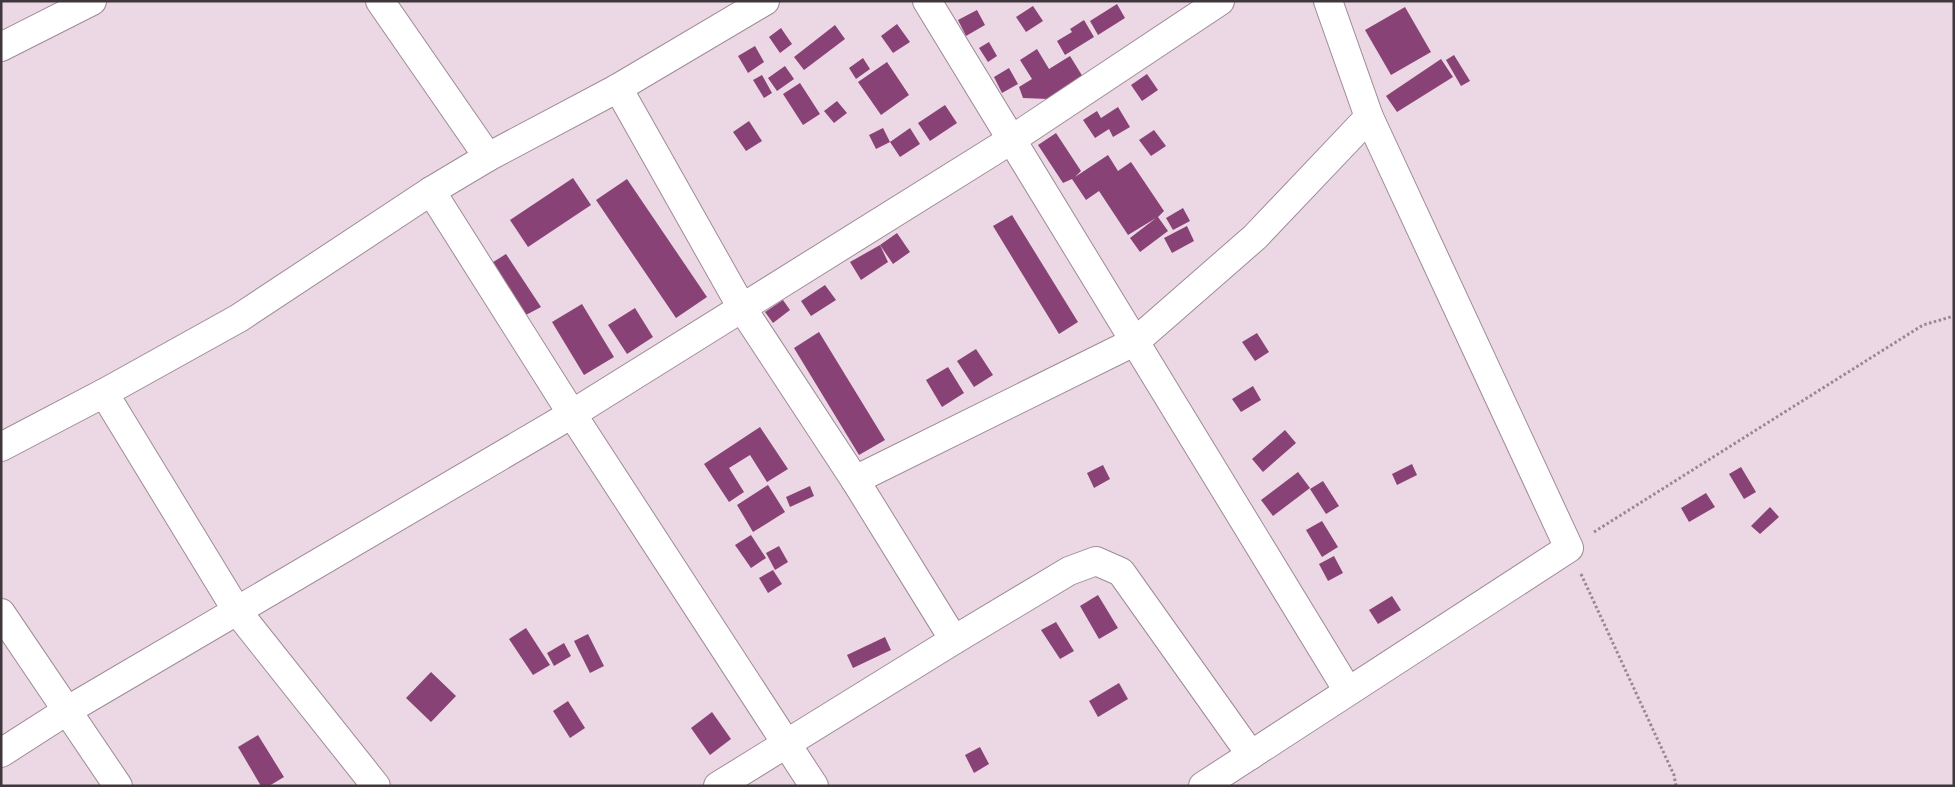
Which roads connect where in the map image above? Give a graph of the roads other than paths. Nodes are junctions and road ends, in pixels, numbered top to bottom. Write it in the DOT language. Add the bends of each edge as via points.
graph roads {
  1 [pos="92,1"];
  2 [pos="380,1"];
  3 [pos="765,1"];
  4 [pos="927,1"];
  5 [pos="1220,1"];
  6 [pos="1328,1"];
  7 [pos="1182,11"];
  8 [pos="1,47"];
  9 [pos="618,88"];
  10 [pos="1369,117"];
  11 [pos="1011,140"];
  12 [pos="488,157"];
  13 [pos="430,191"];
  14 [pos="742,308"];
  15 [pos="1136,341"];
  16 [pos="104,393"];
  17 [pos="572,414"];
  18 [pos="1,447"];
  19 [pos="855,480"];
  20 [pos="237,611"];
  21 [pos="1,613"];
  22 [pos="954,640"];
  23 [pos="1348,691"];
  24 [pos="68,710"];
  25 [pos="786,744"];
  26 [pos="1,753"];
  27 [pos="1251,755"];
  28 [pos="118,786"];
  29 [pos="376,786"];
  30 [pos="718,786"];
  31 [pos="814,786"];
  32 [pos="1203,786"];
  1 -- 8 [label="street"];
  2 -- 12 [label="street"];
  3 -- 9 [label="street"];
  4 -- 11 [label="street"];
  5 -- 7 [label="street"];
  6 -- 10 [label="street"];
  7 -- 11 [label="street"];
  9 -- 12 [label="street"];
  9 -- 14 [label="street"];
  10 -- 15 [label="street" via="1255,237"];
  10 -- 23 [label="street" via="1569,548"];
  11 -- 14 [label="street"];
  11 -- 15 [label="street"];
  12 -- 13 [label="street"];
  13 -- 16 [label="street" via="238,318"];
  13 -- 17 [label="street"];
  14 -- 17 [label="street"];
  14 -- 19 [label="street"];
  15 -- 19 [label="street"];
  15 -- 23 [label="street"];
  16 -- 18 [label="street"];
  16 -- 20 [label="street"];
  17 -- 20 [label="street"];
  17 -- 25 [label="street"];
  19 -- 22 [label="street"];
  20 -- 24 [label="street"];
  20 -- 29 [label="street"];
  21 -- 24 [label="street"];
  22 -- 25 [label="street"];
  22 -- 27 [label="street" via="1069,571 1096,561 1121,572"];
  23 -- 27 [label="street"];
  24 -- 26 [label="street"];
  24 -- 28 [label="street"];
  25 -- 30 [label="street"];
  25 -- 31 [label="street"];
  27 -- 32 [label="street"];
}
